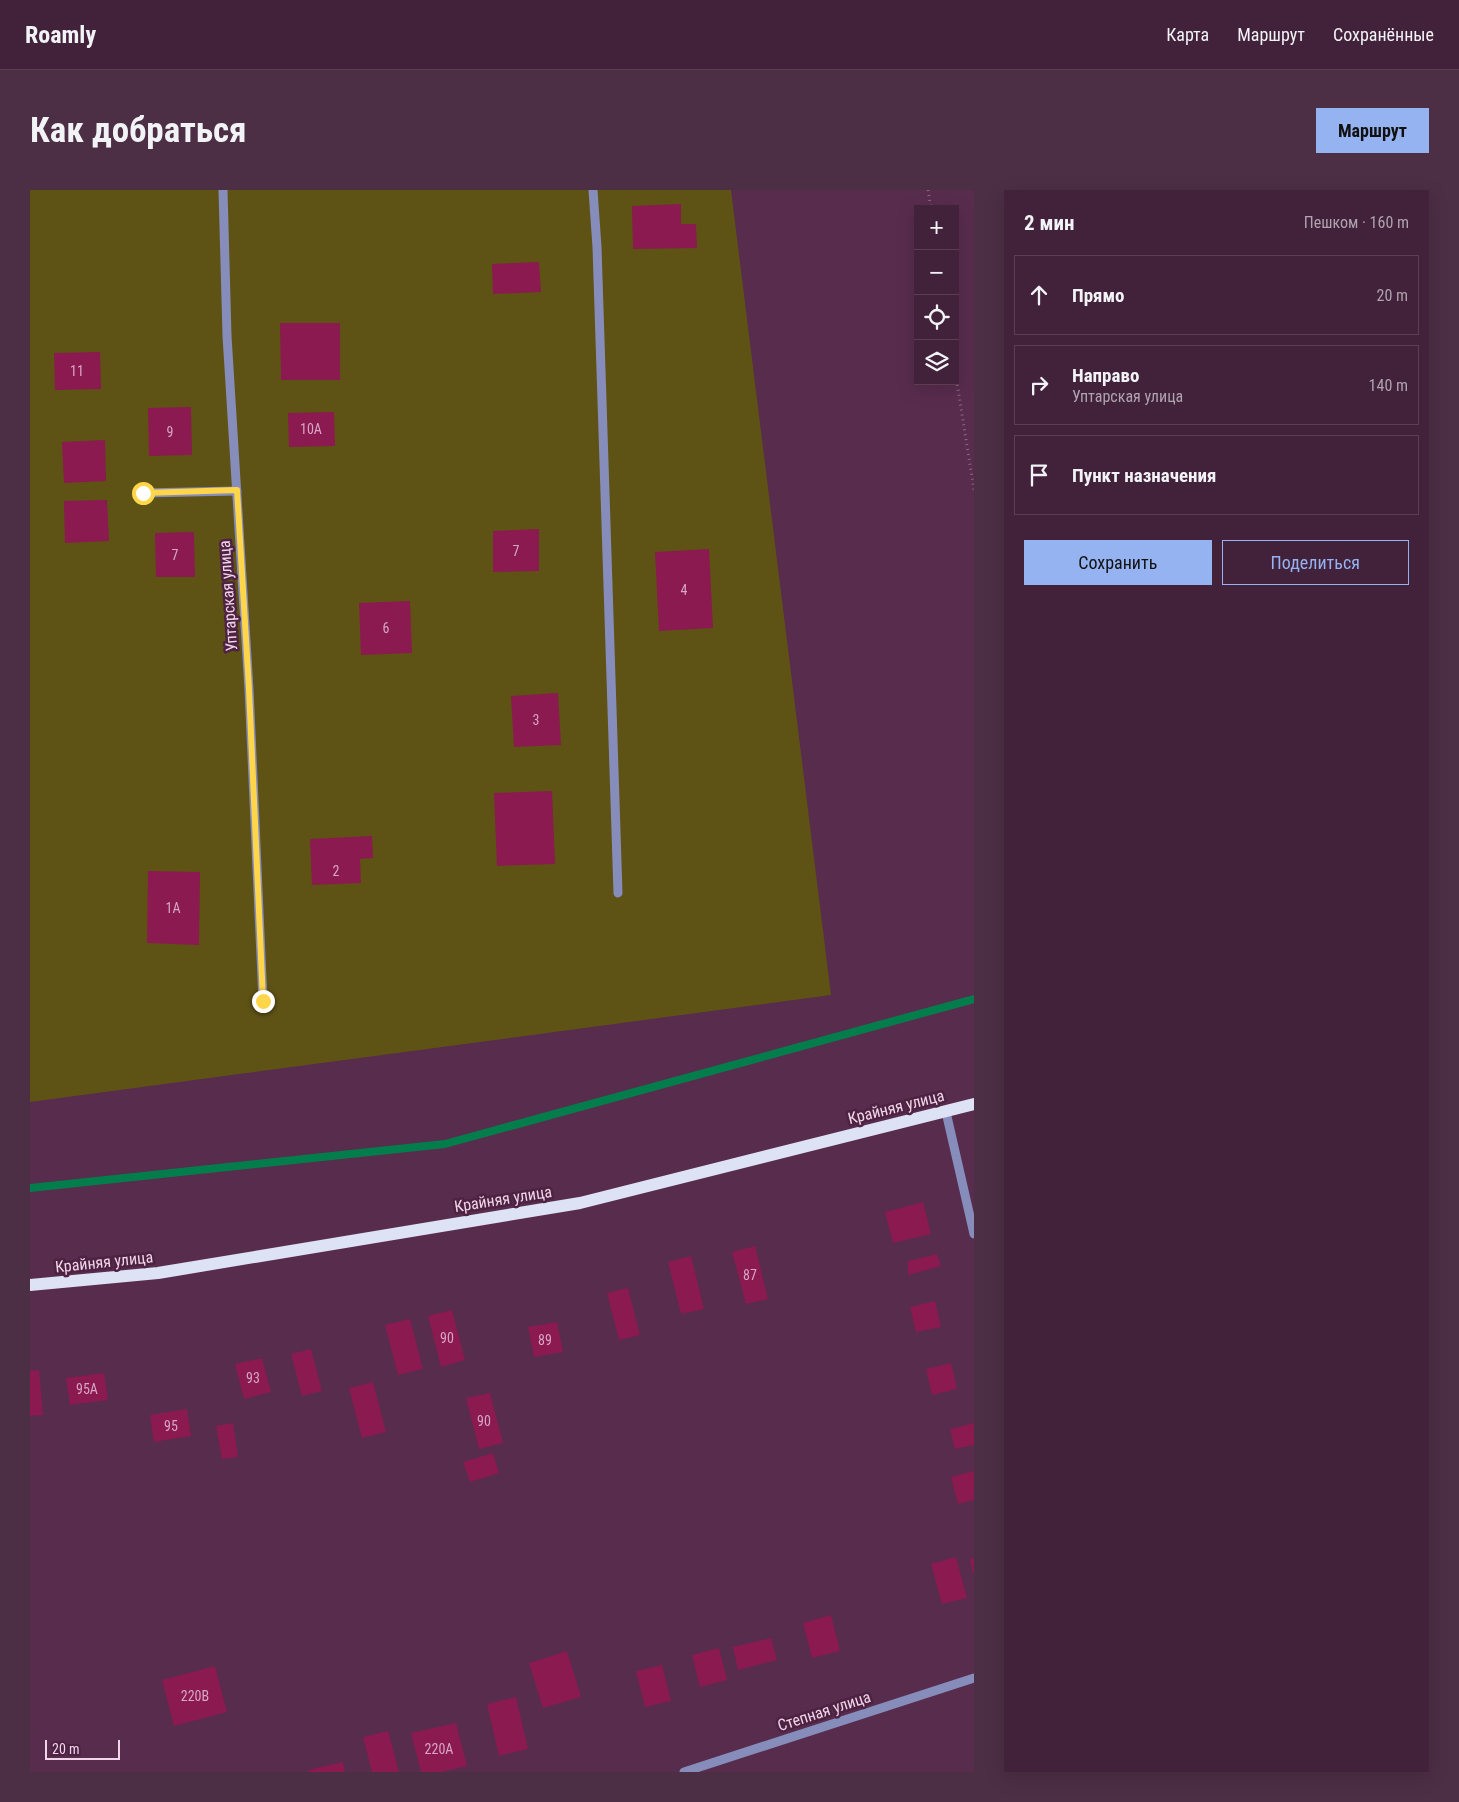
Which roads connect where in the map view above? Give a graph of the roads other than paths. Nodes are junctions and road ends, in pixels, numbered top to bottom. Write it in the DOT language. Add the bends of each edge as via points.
graph roads {
  1 [pos="223,190"];
  2 [pos="593,190"];
  3 [pos="237,490"];
  4 [pos="143,493"];
  5 [pos="618,893"];
  6 [pos="263,1001"];
  7 [pos="974,1104"];
  8 [pos="946,1112"];
  9 [pos="974,1234"];
  10 [pos="30,1286"];
  11 [pos="974,1678"];
  12 [pos="684,1772"];
  1 -- 3 [label="street, Уптарская улица" via="227,336"];
  2 -- 5 [label="street"];
  3 -- 4 [label="street"];
  3 -- 6 [label="street, Уптарская улица"];
  7 -- 8 [label="main road, Крайняя улица"];
  8 -- 9 [label="street"];
  8 -- 10 [label="main road, Крайняя улица" via="580,1203 158,1273"];
  11 -- 12 [label="street, Степная улица"];
}
